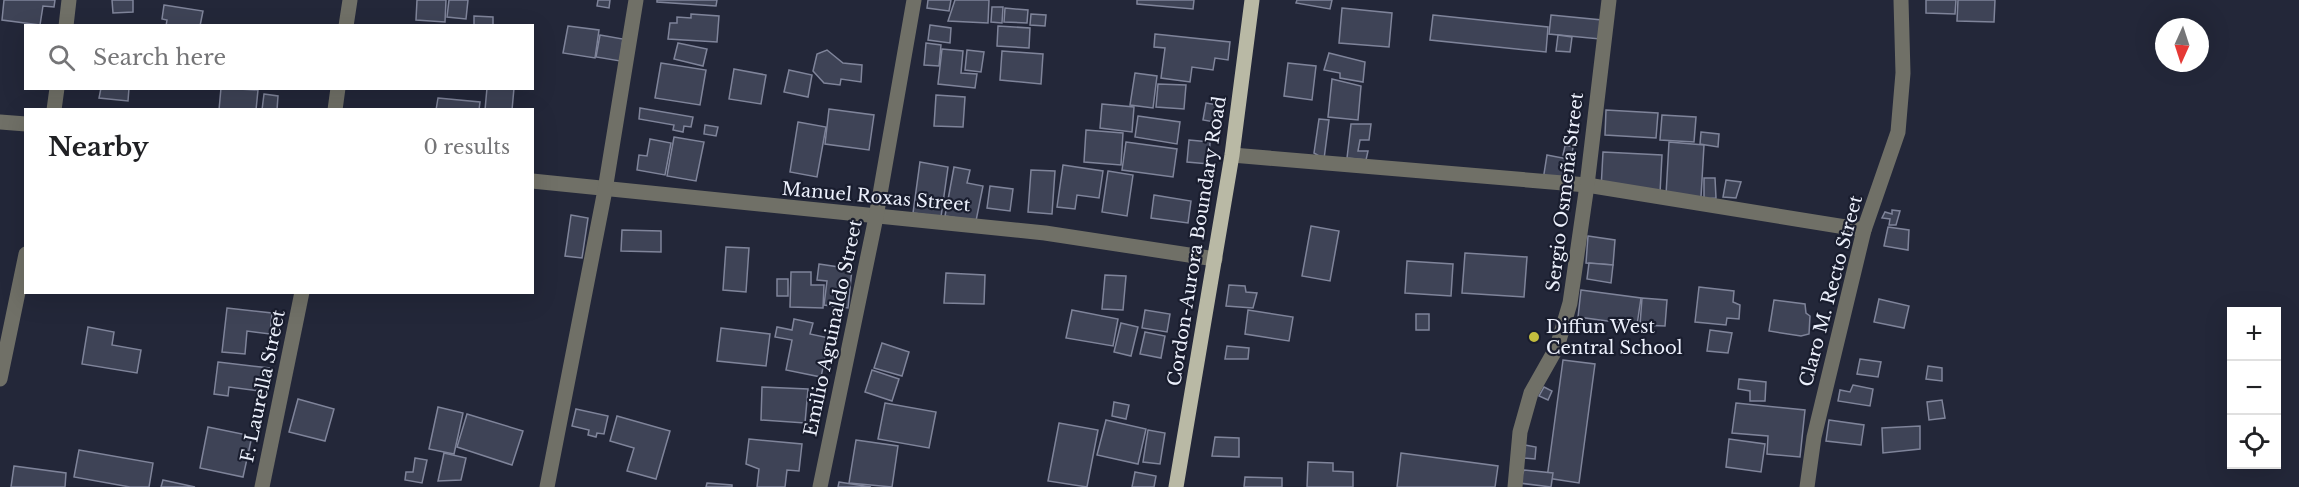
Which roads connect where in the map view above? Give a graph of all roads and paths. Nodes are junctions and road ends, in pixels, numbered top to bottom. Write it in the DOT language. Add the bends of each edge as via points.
graph roads {
  1 [pos="69,0"];
  2 [pos="350,0"];
  3 [pos="636,0"];
  4 [pos="914,0"];
  5 [pos="1252,0"];
  6 [pos="1609,0"];
  7 [pos="1901,0"];
  8 [pos="66,24"];
  9 [pos="346,24"];
  10 [pos="57,90"];
  11 [pos="338,90"];
  12 [pos="54,108"];
  13 [pos="335,108"];
  14 [pos="0,122"];
  15 [pos="24,124"];
  16 [pos="1232,155"];
  17 [pos="534,181"];
  18 [pos="1587,185"];
  19 [pos="605,190"];
  20 [pos="876,217"];
  21 [pos="1864,230"];
  22 [pos="1215,259"];
  23 [pos="24,264"];
  24 [pos="302,294"];
  25 [pos="0,379"];
  26 [pos="262,487"];
  27 [pos="547,487"];
  28 [pos="820,487"];
  29 [pos="1176,487"];
  30 [pos="1515,487"];
  31 [pos="1807,487"];
  1 -- 8 [label="street"];
  2 -- 9 [label="street"];
  3 -- 19 [label="street"];
  4 -- 20 [label="street, Emilio Aguinaldo Street"];
  5 -- 16 [label="main road, Cordon-Aurora Boundary Road"];
  6 -- 18 [label="street, Sergio Osmeña Street"];
  7 -- 21 [label="street, Claro M. Recto Street" via="1903,73 1898,132"];
  10 -- 12 [label="street"];
  11 -- 13 [label="street"];
  14 -- 15 [label="street"];
  16 -- 18 [label="street"];
  16 -- 22 [label="main road, Cordon-Aurora Boundary Road"];
  17 -- 19 [label="street, Manuel Roxas Street"];
  18 -- 21 [label="street"];
  18 -- 30 [label="street, Sergio Osmeña Street" via="1570,303 1557,347 1531,393 1520,432"];
  19 -- 20 [label="street, Manuel Roxas Street"];
  19 -- 27 [label="street"];
  20 -- 22 [label="street, Manuel Roxas Street" via="1045,233"];
  20 -- 28 [label="street, Emilio Aguinaldo Street"];
  21 -- 31 [label="street, Claro M. Recto Street" via="1814,437"];
  22 -- 29 [label="main road, Cordon-Aurora Boundary Road"];
  23 -- 25 [label="street"];
  24 -- 26 [label="street, F. Laurella Street"];
}
